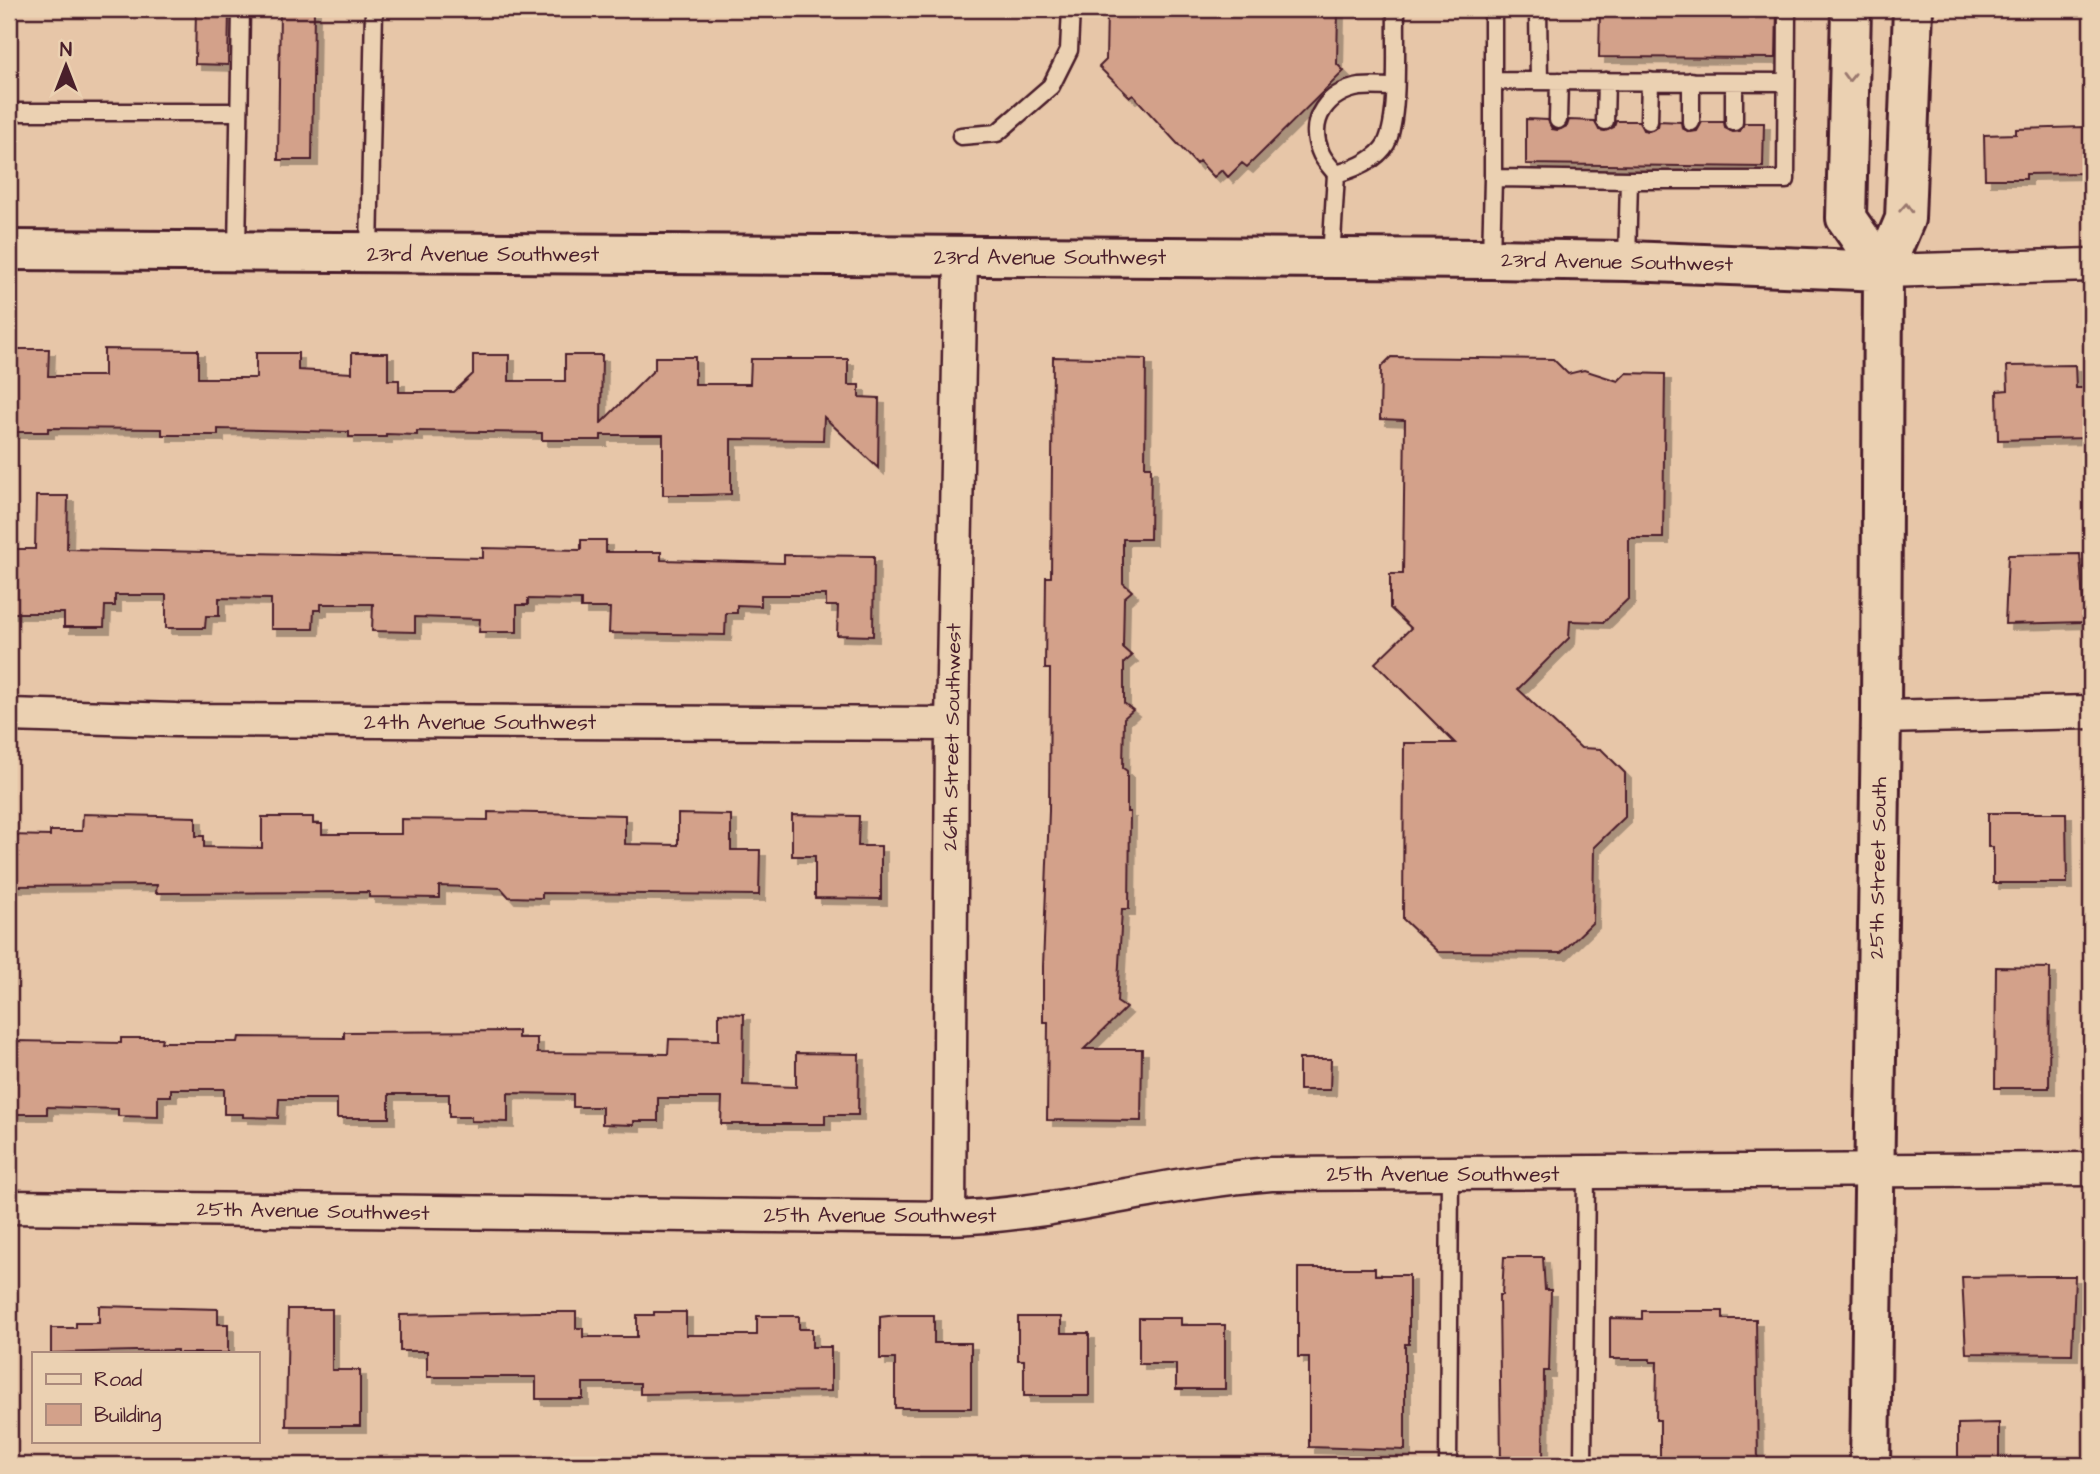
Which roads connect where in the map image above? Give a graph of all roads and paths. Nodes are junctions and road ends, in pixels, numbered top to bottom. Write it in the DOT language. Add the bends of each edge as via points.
graph roads {
  1 [pos="241,9"];
  2 [pos="374,9"];
  3 [pos="1071,9"];
  4 [pos="1396,9"];
  5 [pos="1493,9"];
  6 [pos="1538,9"];
  7 [pos="1787,9"];
  8 [pos="1851,9"];
  9 [pos="1913,9"];
  10 [pos="1494,81"];
  11 [pos="1539,81"];
  12 [pos="1559,81"];
  13 [pos="1606,81"];
  14 [pos="1650,81"];
  15 [pos="1691,81"];
  16 [pos="1734,82"];
  17 [pos="1786,82"];
  18 [pos="1394,87"];
  19 [pos="9,111"];
  20 [pos="238,111"];
  21 [pos="1558,120"];
  22 [pos="1605,121"];
  23 [pos="1649,121"];
  24 [pos="1691,122"];
  25 [pos="1734,122"];
  26 [pos="961,136"];
  27 [pos="1336,174"];
  28 [pos="1493,178"];
  29 [pos="1629,180"];
  30 [pos="9,250"];
  31 [pos="237,253"];
  32 [pos="369,254"];
  33 [pos="961,257"];
  34 [pos="1331,259"];
  35 [pos="1491,259"];
  36 [pos="1627,261"];
  37 [pos="2091,265"];
  38 [pos="1883,271"];
  39 [pos="2091,712"];
  40 [pos="9,715"];
  41 [pos="1881,717"];
  42 [pos="952,724"];
  43 [pos="2091,1169"];
  44 [pos="1873,1171"];
  45 [pos="1450,1174"];
  46 [pos="1586,1174"];
  47 [pos="9,1207"];
  48 [pos="949,1218"];
  49 [pos="1448,1465"];
  50 [pos="1584,1465"];
  51 [pos="1870,1465"];
  1 -- 20 [label="lane"];
  2 -- 32 [label="lane"];
  3 -- 26 [label="lane" via="1069,50 1051,86 997,133"];
  4 -- 18 [label="lane"];
  5 -- 10 [label="lane"];
  6 -- 11 [label="lane"];
  7 -- 17 [label="lane"];
  8 -- 38 [label="street, one-way" via="1846,218"];
  38 -- 9 [label="street, 25th Street South, one-way" via="1905,219"];
  10 -- 11 [label="lane"];
  10 -- 28 [label="lane"];
  11 -- 12 [label="lane"];
  12 -- 13 [label="lane"];
  12 -- 21 [label="lane"];
  13 -- 14 [label="lane"];
  13 -- 22 [label="lane"];
  14 -- 15 [label="lane"];
  14 -- 23 [label="lane"];
  15 -- 16 [label="lane"];
  15 -- 24 [label="lane"];
  16 -- 17 [label="lane"];
  16 -- 25 [label="lane"];
  17 -- 29 [label="lane" via="1786,180 1690,173 1650,173"];
  18 -- 27 [label="lane" via="1395,113 1385,145 1362,166"];
  18 -- 27 [label="lane" via="1360,87 1331,96 1320,113 1316,135 1320,153"];
  19 -- 20 [label="lane"];
  20 -- 31 [label="lane"];
  27 -- 34 [label="lane"];
  28 -- 29 [label="lane" via="1604,172"];
  28 -- 35 [label="lane"];
  29 -- 36 [label="lane"];
  30 -- 31 [label="street, 23rd Avenue Southwest"];
  31 -- 32 [label="street, 23rd Avenue Southwest"];
  32 -- 33 [label="street, 23rd Avenue Southwest"];
  33 -- 34 [label="street, 23rd Avenue Southwest"];
  33 -- 42 [label="street, 26th Street Southwest"];
  34 -- 35 [label="street, 23rd Avenue Southwest"];
  35 -- 36 [label="street, 23rd Avenue Southwest"];
  36 -- 38 [label="street, 23rd Avenue Southwest"];
  37 -- 38 [label="street, 23rd Avenue Southwest"];
  38 -- 41 [label="street, 25th Street South"];
  39 -- 41 [label="street"];
  40 -- 42 [label="street, 24th Avenue Southwest"];
  41 -- 44 [label="street, 25th Street South"];
  42 -- 48 [label="street, 26th Street Southwest"];
  43 -- 44 [label="street, 25th Avenue Southwest"];
  44 -- 46 [label="street, 25th Avenue Southwest"];
  44 -- 51 [label="street, 25th Street South"];
  45 -- 46 [label="street, 25th Avenue Southwest"];
  45 -- 48 [label="street, 25th Avenue Southwest" via="1271,1174 1212,1179 1031,1211"];
  45 -- 49 [label="lane"];
  46 -- 50 [label="lane"];
  47 -- 48 [label="street, 25th Avenue Southwest"];
}
